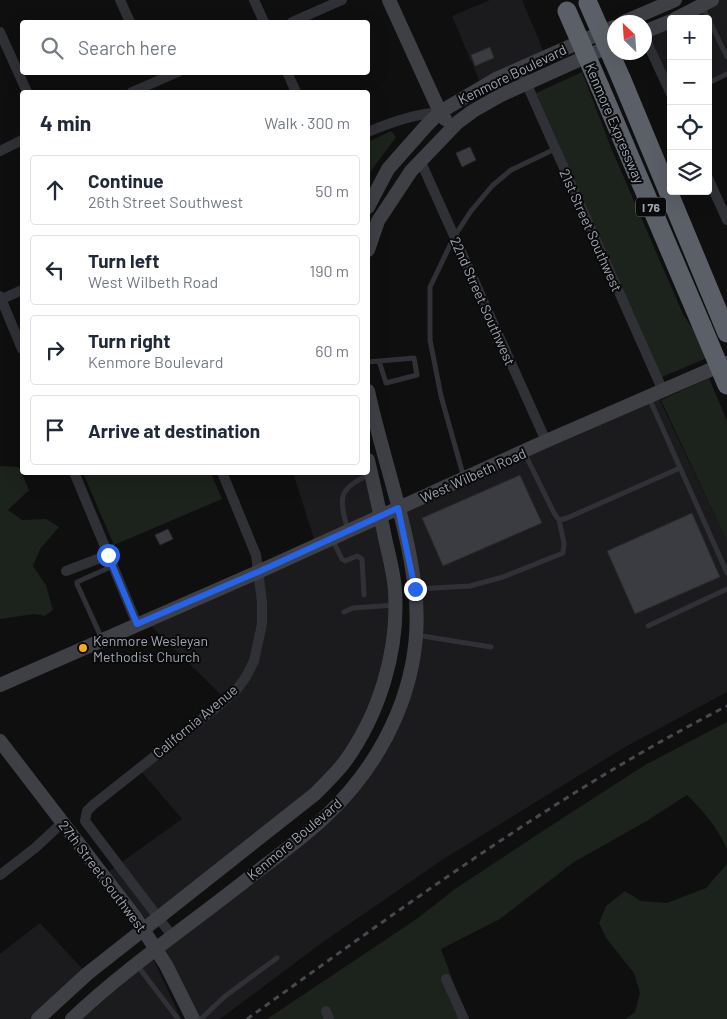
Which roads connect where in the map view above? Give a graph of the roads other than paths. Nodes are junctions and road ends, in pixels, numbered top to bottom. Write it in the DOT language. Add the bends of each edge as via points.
graph roads {
  1 [pos="120,0"];
  2 [pos="254,0"];
  3 [pos="342,0"];
  4 [pos="389,0"];
  5 [pos="675,0"];
  6 [pos="587,1"];
  7 [pos="660,3"];
  8 [pos="707,3"];
  9 [pos="564,5"];
  10 [pos="642,15"];
  11 [pos="668,15"];
  12 [pos="682,15"];
  13 [pos="129,20"];
  14 [pos="263,20"];
  15 [pos="297,20"];
  16 [pos="667,22"];
  17 [pos="652,28"];
  18 [pos="607,30"];
  19 [pos="0,32"];
  20 [pos="607,47"];
  21 [pos="652,53"];
  22 [pos="727,57"];
  23 [pos="520,69"];
  24 [pos="727,74"];
  25 [pos="288,75"];
  26 [pos="155,77"];
  27 [pos="712,81"];
  28 [pos="526,84"];
  29 [pos="667,85"];
  30 [pos="26,90"];
  31 [pos="135,90"];
  32 [pos="295,90"];
  33 [pos="440,112"];
  34 [pos="451,128"];
  35 [pos="370,131"];
  36 [pos="20,141"];
  37 [pos="555,149"];
  38 [pos="0,151"];
  39 [pos="420,160"];
  40 [pos="712,187"];
  41 [pos="370,204"];
  42 [pos="727,220"];
  43 [pos="454,237"];
  44 [pos="370,244"];
  45 [pos="20,291"];
  46 [pos="0,299"];
  47 [pos="727,333"];
  48 [pos="20,344"];
  49 [pos="379,361"];
  50 [pos="370,362"];
  51 [pos="727,362"];
  52 [pos="727,385"];
  53 [pos="663,391"];
  54 [pos="649,397"];
  55 [pos="370,399"];
  56 [pos="546,441"];
  57 [pos="523,452"];
  58 [pos="680,468"];
  59 [pos="370,471"];
  60 [pos="75,475"];
  61 [pos="223,475"];
  62 [pos="360,475"];
  63 [pos="464,479"];
  64 [pos="398,508"];
  65 [pos="381,516"];
  66 [pos="559,520"];
  67 [pos="348,531"];
  68 [pos="332,539"];
  69 [pos="108,555"];
  70 [pos="113,566"];
  71 [pos="66,571"];
  72 [pos="258,572"];
  73 [pos="727,573"];
  74 [pos="415,589"];
  75 [pos="727,589"];
  76 [pos="364,594"];
  77 [pos="395,605"];
  78 [pos="344,612"];
  79 [pos="137,624"];
  80 [pos="648,626"];
  81 [pos="416,635"];
  82 [pos="103,639"];
  83 [pos="492,647"];
  84 [pos="0,684"];
  85 [pos="0,741"];
  86 [pos="85,816"];
  87 [pos="63,822"];
  88 [pos="0,875"];
  89 [pos="158,918"];
  90 [pos="173,937"];
  91 [pos="277,958"];
  92 [pos="136,965"];
  93 [pos="446,979"];
  94 [pos="38,1019"];
  95 [pos="72,1019"];
  96 [pos="178,1019"];
  97 [pos="193,1019"];
  98 [pos="200,1019"];
  99 [pos="464,1019"];
  1 -- 13 [label="street"];
  2 -- 14 [label="street"];
  3 -- 15 [label="street"];
  4 -- 33 [label="main road"];
  5 -- 7 [label="main road"];
  6 -- 47 [label="highway, Kenmore Expressway / I 76, bridge"];
  7 -- 10 [label="main road"];
  7 -- 11 [label="street"];
  8 -- 12 [label="main road"];
  8 -- 22 [label="lane"];
  9 -- 52 [label="highway, Kenmore Expressway / I 76, bridge"];
  16 -- 17 [label="main road"];
  18 -- 23 [label="main road, Kenmore Boulevard"];
  19 -- 30 [label="street"];
  20 -- 28 [label="main road, Kenmore Boulevard"];
  21 -- 29 [label="street"];
  23 -- 28 [label="street, 21st Street Southwest"];
  23 -- 33 [label="main road, Kenmore Boulevard"];
  24 -- 27 [label="lane"];
  25 -- 32 [label="street"];
  26 -- 31 [label="street"];
  28 -- 34 [label="main road, Kenmore Boulevard" via="473,111"];
  28 -- 37 [label="street, 21st Street Southwest"];
  33 -- 34 [label="main road"];
  33 -- 35 [label="street" via="396,120"];
  33 -- 41 [label="main road, Kenmore Boulevard" via="388,169"];
  34 -- 39 [label="main road, Kenmore Boulevard"];
  36 -- 38 [label="street"];
  37 -- 43 [label="lane" via="512,170 492,186"];
  37 -- 53 [label="street, 21st Street Southwest"];
  39 -- 43 [label="street, 22nd Street Southwest"];
  39 -- 44 [label="main road, Kenmore Boulevard" via="378,221"];
  40 -- 42 [label="street"];
  43 -- 56 [label="street, 22nd Street Southwest"];
  43 -- 63 [label="lane" via="430,287 430,340 441,396"];
  45 -- 46 [label="street"];
  46 -- 48 [label="street"];
  49 -- 49 [label="lane" via="414,358 417,375 386,383"];
  49 -- 50 [label="lane"];
  51 -- 53 [label="main road, West Wilbeth Road"];
  53 -- 54 [label="main road, West Wilbeth Road"];
  54 -- 56 [label="main road, West Wilbeth Road"];
  54 -- 58 [label="lane"];
  55 -- 64 [label="main road, Kenmore Boulevard"];
  56 -- 57 [label="main road, West Wilbeth Road"];
  57 -- 63 [label="main road, West Wilbeth Road"];
  57 -- 66 [label="lane"];
  58 -- 66 [label="lane"];
  58 -- 73 [label="lane"];
  59 -- 65 [label="main road, Kenmore Boulevard"];
  60 -- 69 [label="street"];
  61 -- 72 [label="street, California Avenue" via="256,555"];
  62 -- 67 [label="lane" via="343,496 342,509"];
  63 -- 64 [label="main road, West Wilbeth Road"];
  64 -- 65 [label="main road, West Wilbeth Road"];
  64 -- 74 [label="main road, Kenmore Boulevard"];
  65 -- 67 [label="main road, West Wilbeth Road"];
  65 -- 77 [label="main road, Kenmore Boulevard"];
  66 -- 74 [label="lane" via="564,553 470,586"];
  67 -- 68 [label="main road, West Wilbeth Road"];
  68 -- 72 [label="main road, West Wilbeth Road"];
  68 -- 76 [label="lane" via="342,559 345,561 357,556 362,559"];
  69 -- 70 [label="street"];
  69 -- 71 [label="street"];
  70 -- 79 [label="street"];
  70 -- 82 [label="lane" via="76,584"];
  72 -- 79 [label="main road, West Wilbeth Road"];
  72 -- 86 [label="street, California Avenue" via="262,624 254,661 246,677 218,706 93,805"];
  74 -- 81 [label="main road, Kenmore Boulevard"];
  75 -- 80 [label="lane"];
  77 -- 78 [label="lane" via="353,608"];
  77 -- 89 [label="main road, Kenmore Boulevard" via="391,652 381,690 365,729 343,764 315,794"];
  79 -- 82 [label="main road, West Wilbeth Road"];
  81 -- 83 [label="lane"];
  81 -- 90 [label="main road, Kenmore Boulevard" via="414,656 398,713 369,768 326,817"];
  82 -- 84 [label="main road, West Wilbeth Road"];
  85 -- 87 [label="main road, 27th Street Southwest"];
  86 -- 89 [label="street, 27th Street Southwest" via="85,822"];
  87 -- 88 [label="street"];
  87 -- 97 [label="main road, 27th Street Southwest, bridge" via="135,917 166,965"];
  89 -- 90 [label="street, 27th Street Southwest"];
  89 -- 94 [label="main road, Kenmore Boulevard" via="78,982"];
  90 -- 92 [label="main road, Kenmore Boulevard"];
  91 -- 98 [label="lane"];
  92 -- 95 [label="main road, Kenmore Boulevard"];
  92 -- 96 [label="lane"];
  93 -- 99 [label="street"];
}
